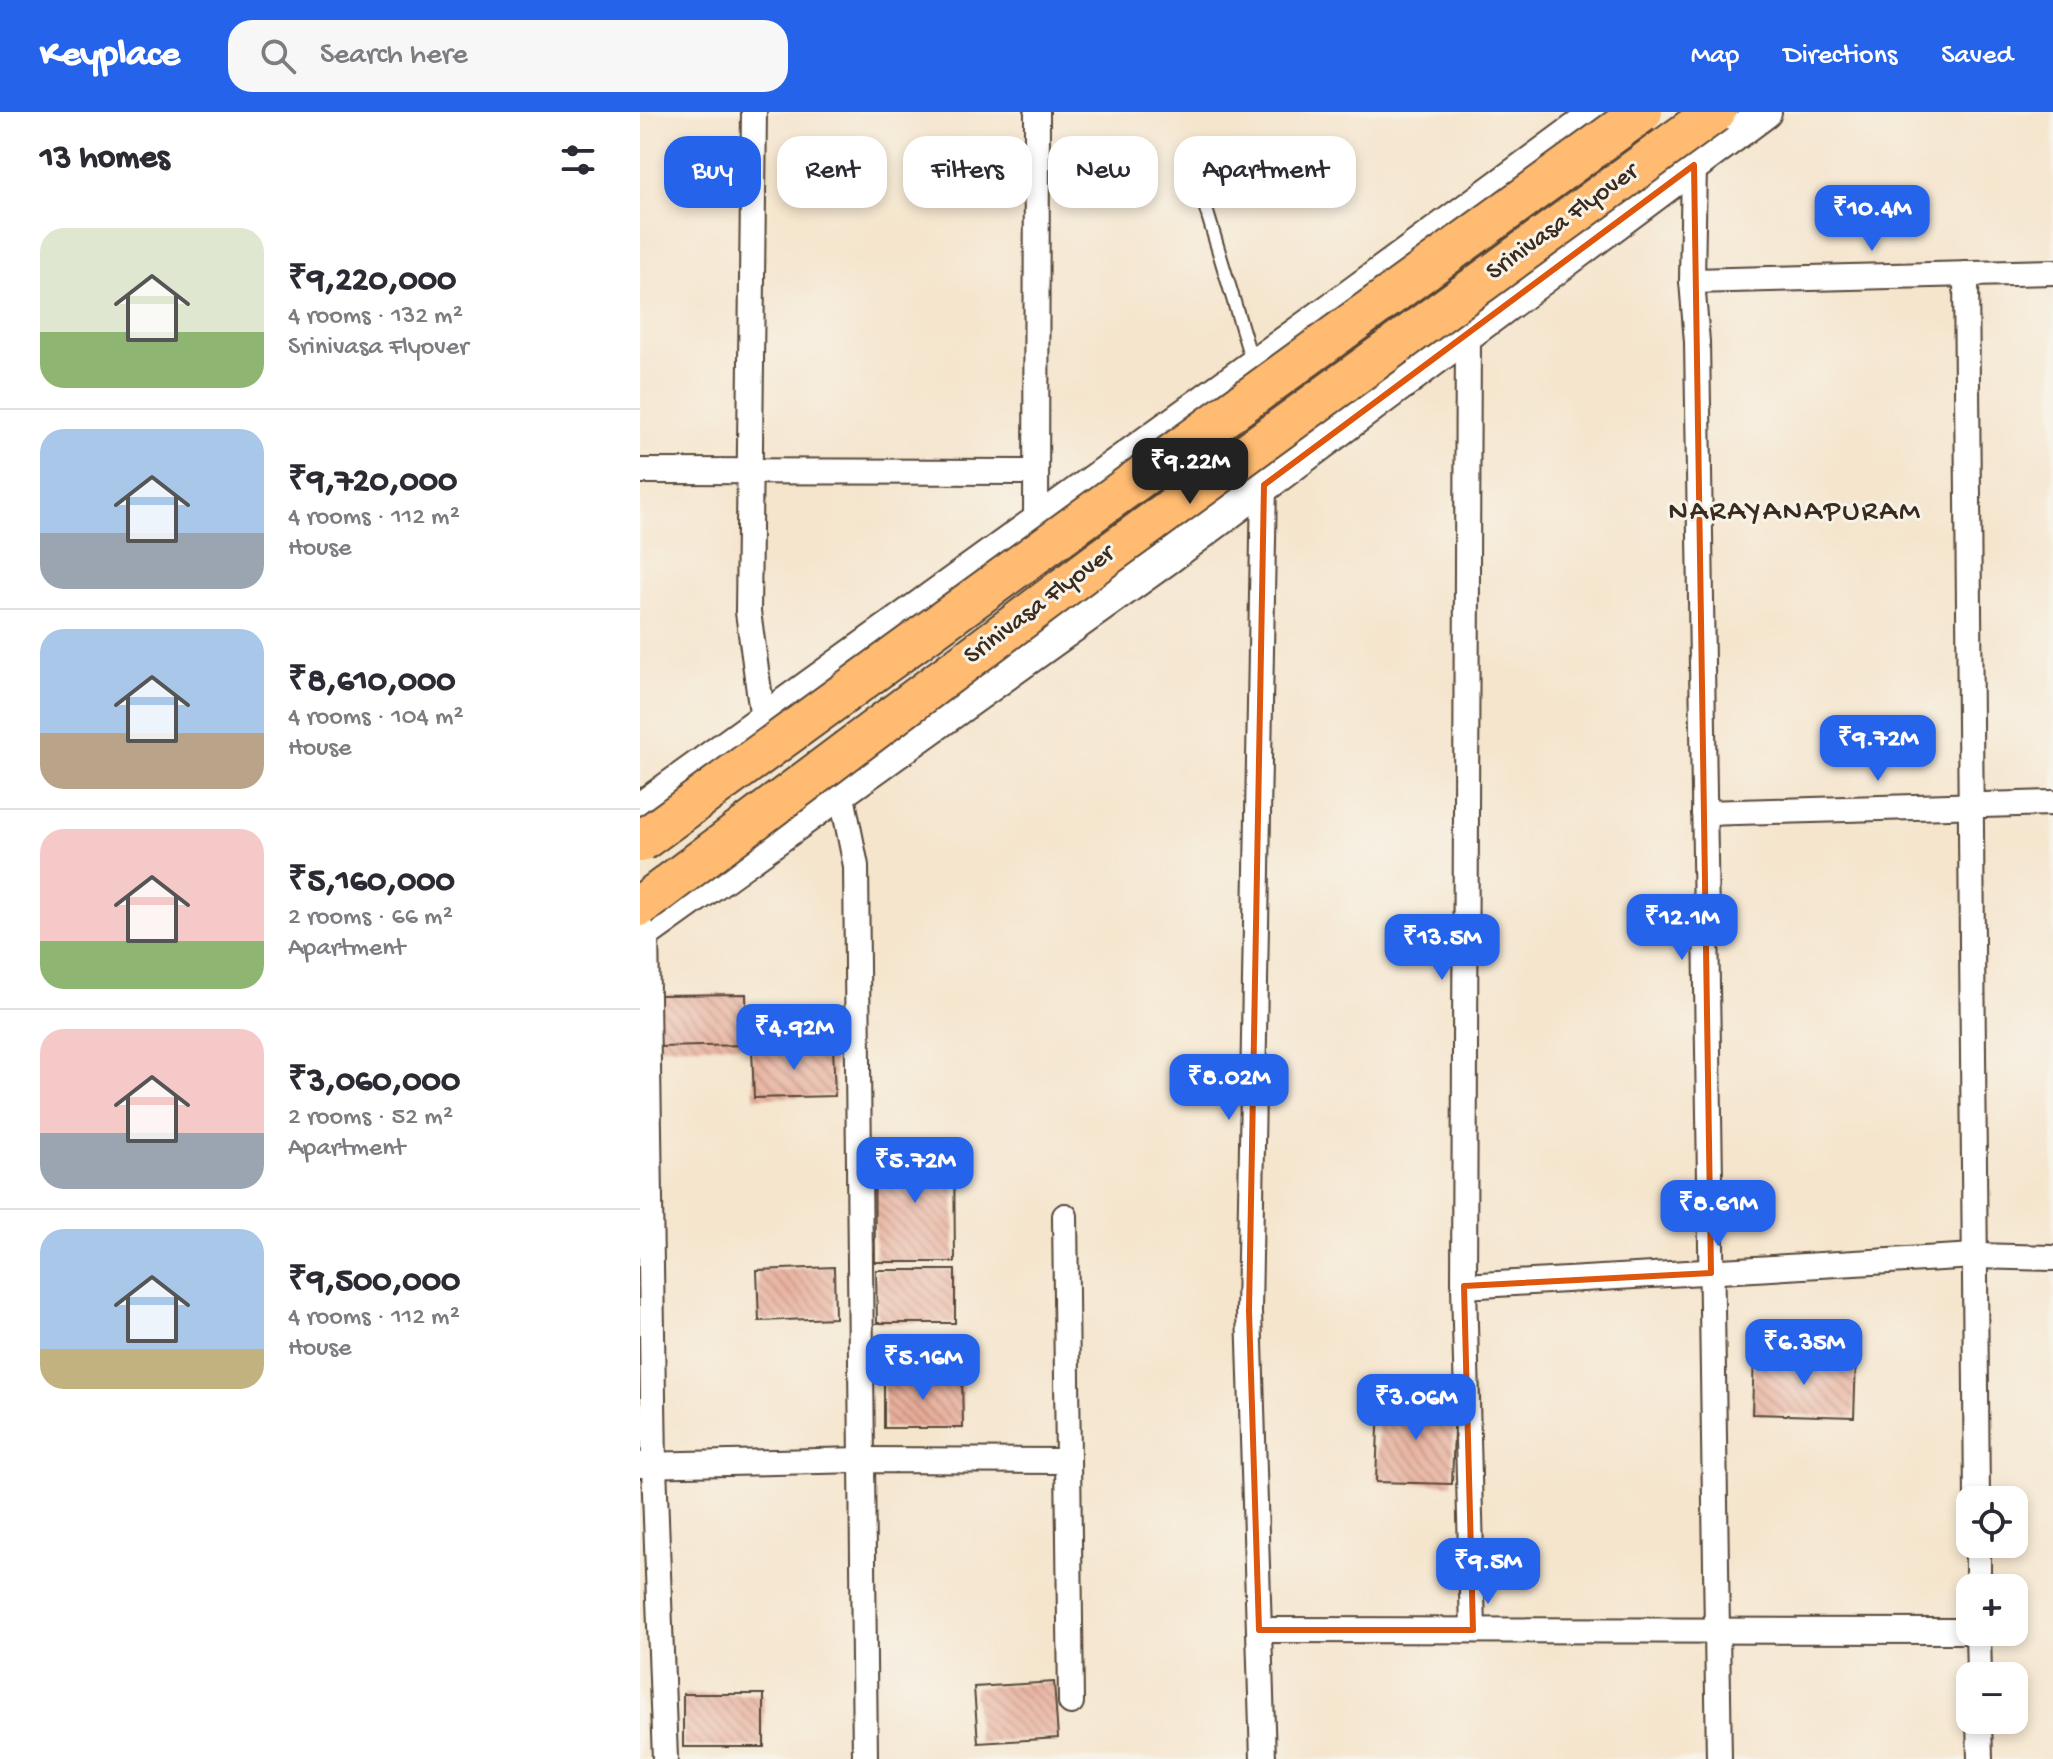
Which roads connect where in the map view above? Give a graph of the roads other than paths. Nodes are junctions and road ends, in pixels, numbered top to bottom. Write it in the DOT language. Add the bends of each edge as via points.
graph roads {
  1 [pos="754,112"];
  2 [pos="1037,112"];
  3 [pos="1642,112"];
  4 [pos="1715,112"];
  5 [pos="1765,112"];
  6 [pos="1596,113"];
  7 [pos="1694,165"];
  8 [pos="1641,204"];
  9 [pos="1206,208"];
  10 [pos="2053,272"];
  11 [pos="1966,274"];
  12 [pos="1692,281"];
  13 [pos="1468,332"];
  14 [pos="1254,365"];
  15 [pos="640,471"];
  16 [pos="750,471"];
  17 [pos="1035,472"];
  18 [pos="1264,485"];
  19 [pos="1036,522"];
  20 [pos="763,720"];
  21 [pos="841,791"];
  22 [pos="2053,803"];
  23 [pos="1971,804"];
  24 [pos="640,809"];
  25 [pos="1704,813"];
  26 [pos="640,842"];
  27 [pos="642,924"];
  28 [pos="1065,1216"];
  29 [pos="1975,1256"];
  30 [pos="2053,1258"];
  31 [pos="1711,1273"];
  32 [pos="1464,1286"];
  33 [pos="862,1460"];
  34 [pos="1067,1461"];
  35 [pos="647,1465"];
  36 [pos="1977,1486"];
  37 [pos="1259,1630"];
  38 [pos="1473,1630"];
  39 [pos="1717,1631"];
  40 [pos="1956,1631"];
  41 [pos="1071,1702"];
  42 [pos="1979,1734"];
  43 [pos="665,1759"];
  44 [pos="865,1759"];
  45 [pos="1263,1759"];
  46 [pos="1719,1759"];
  47 [pos="1980,1759"];
  1 -- 16 [label="street"];
  2 -- 17 [label="street"];
  3 -- 26 [label="main road, Srinivasa Flyover, bridge"];
  4 -- 27 [label="main road, Srinivasa Flyover, bridge" via="1098,562"];
  5 -- 7 [label="street"];
  6 -- 8 [label="street"];
  6 -- 14 [label="street"];
  7 -- 8 [label="street"];
  7 -- 12 [label="street"];
  8 -- 13 [label="street"];
  9 -- 14 [label="lane"];
  10 -- 11 [label="street"];
  11 -- 12 [label="street"];
  11 -- 23 [label="street"];
  12 -- 25 [label="street"];
  13 -- 18 [label="street"];
  13 -- 32 [label="street"];
  14 -- 19 [label="street"];
  15 -- 16 [label="street"];
  16 -- 17 [label="street"];
  16 -- 20 [label="street" via="748,612"];
  17 -- 19 [label="street"];
  18 -- 21 [label="street"];
  18 -- 37 [label="street" via="1249,1311"];
  19 -- 20 [label="street"];
  20 -- 24 [label="street"];
  21 -- 27 [label="street"];
  21 -- 33 [label="street" via="856,866"];
  22 -- 23 [label="street"];
  23 -- 25 [label="street"];
  23 -- 29 [label="street"];
  25 -- 31 [label="street"];
  27 -- 35 [label="street"];
  28 -- 34 [label="street"];
  29 -- 30 [label="street"];
  29 -- 31 [label="street"];
  29 -- 36 [label="street"];
  31 -- 32 [label="street"];
  31 -- 39 [label="street"];
  32 -- 38 [label="street"];
  33 -- 34 [label="street"];
  33 -- 35 [label="street"];
  33 -- 44 [label="street"];
  34 -- 41 [label="street"];
  35 -- 43 [label="street"];
  37 -- 38 [label="street"];
  37 -- 45 [label="street"];
  38 -- 39 [label="street"];
  39 -- 40 [label="street"];
  39 -- 46 [label="street"];
  42 -- 47 [label="street"];
}
